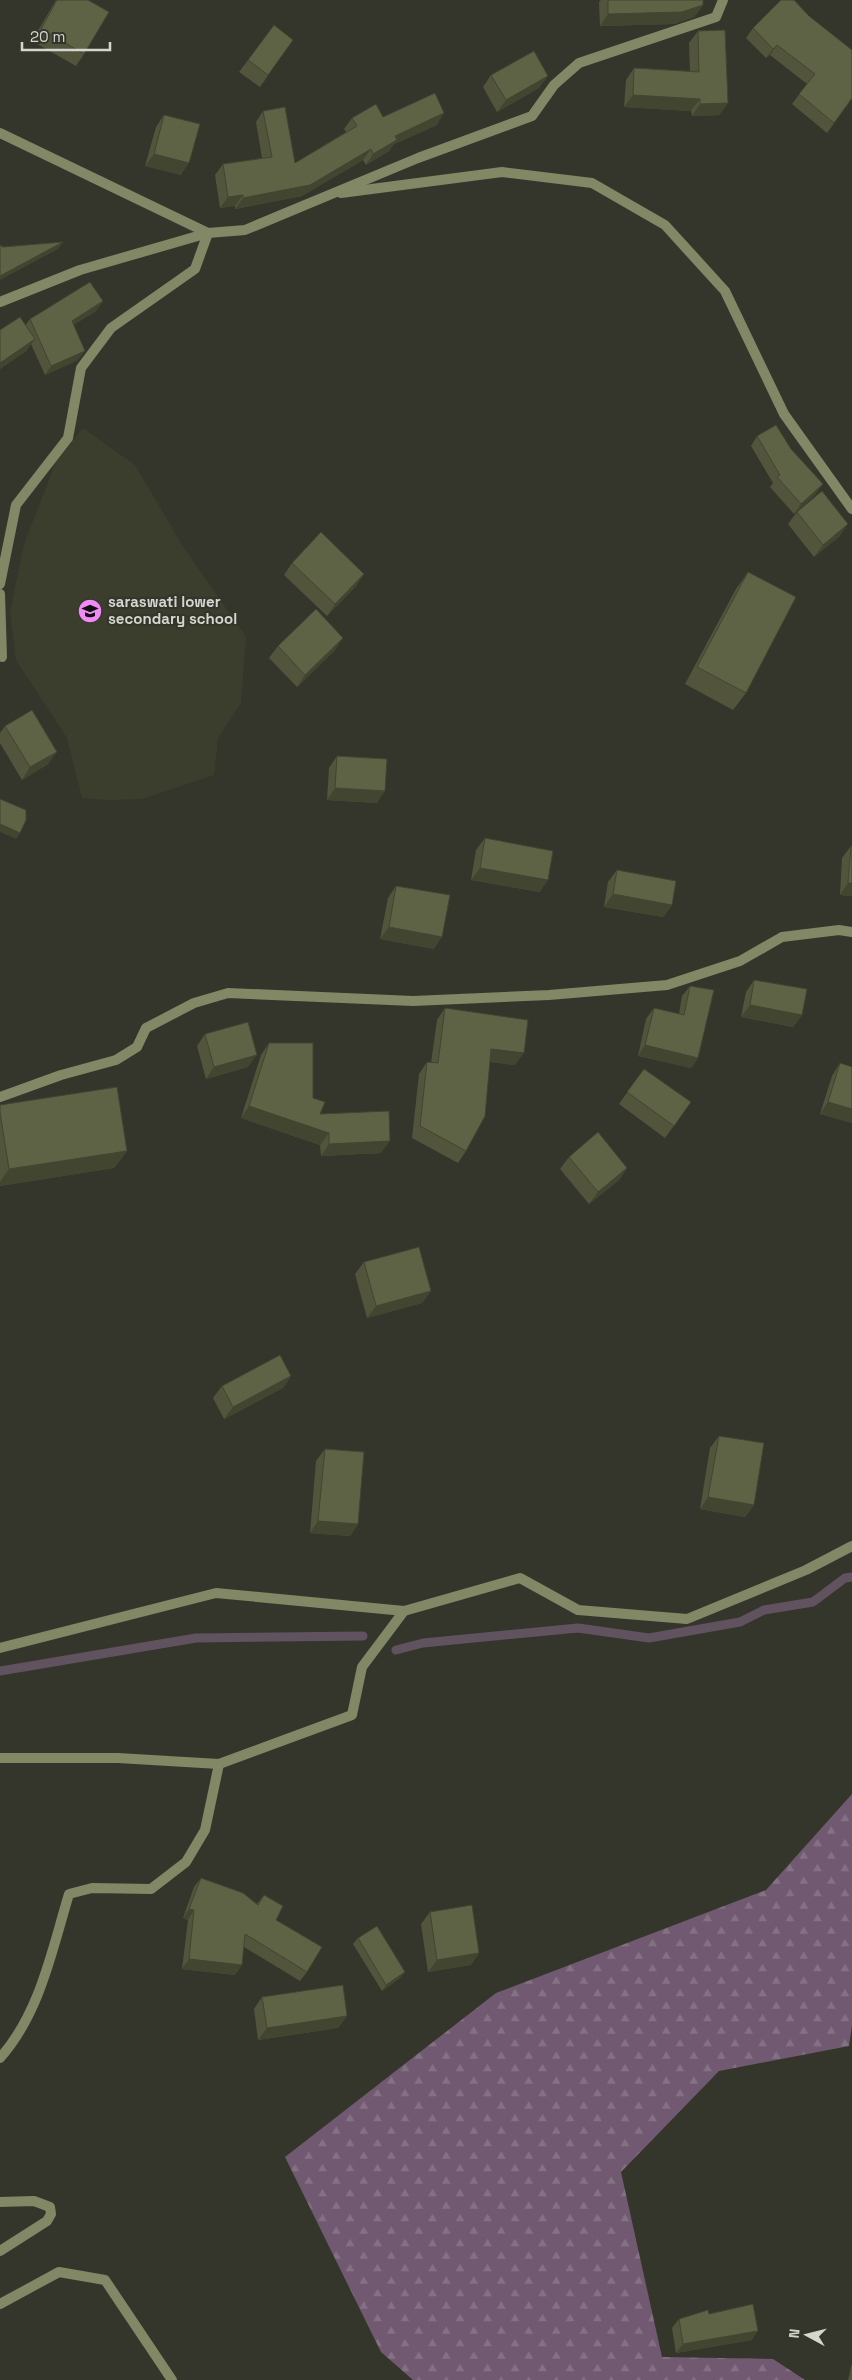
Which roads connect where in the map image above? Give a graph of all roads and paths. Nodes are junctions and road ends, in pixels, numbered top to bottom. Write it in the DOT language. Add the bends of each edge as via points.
graph roads {
  1 [pos="722,0"];
  2 [pos="0,133"];
  3 [pos="328,195"];
  4 [pos="208,233"];
  5 [pos="0,302"];
  6 [pos="852,509"];
  7 [pos="0,584"];
  8 [pos="0,594"];
  9 [pos="2,656"];
  10 [pos="852,932"];
  11 [pos="0,1097"];
  12 [pos="852,1546"];
  13 [pos="404,1611"];
  14 [pos="0,1648"];
  15 [pos="0,1758"];
  16 [pos="219,1764"];
  17 [pos="0,2058"];
  18 [pos="0,2202"];
  19 [pos="0,2251"];
  20 [pos="0,2304"];
  21 [pos="172,2380"];
  1 -- 3 [label="street" via="716,17 579,63 554,85 532,116"];
  2 -- 4 [label="street"];
  3 -- 4 [label="street" via="245,230"];
  3 -- 6 [label="street" via="502,172 592,183 665,225 724,291 784,414"];
  4 -- 5 [label="street" via="80,270"];
  4 -- 7 [label="street" via="195,269 111,328 81,368 68,438 16,505"];
  8 -- 9 [label="street"];
  10 -- 11 [label="street" via="839,930 782,937 740,961 667,984 549,995 413,1001 228,994 194,1003 146,1028 137,1047 116,1060"];
  12 -- 13 [label="street" via="806,1570 688,1619 578,1610 520,1578"];
  13 -- 14 [label="street" via="216,1593"];
  13 -- 16 [label="street" via="362,1667 352,1715"];
  15 -- 16 [label="street" via="118,1758"];
  16 -- 17 [label="street" via="205,1830 186,1862 151,1889 92,1888 70,1894 37,2000 16,2040"];
  18 -- 19 [label="street" via="34,2201 50,2206 51,2214 47,2221"];
  20 -- 21 [label="street" via="59,2272 105,2280"];
}
